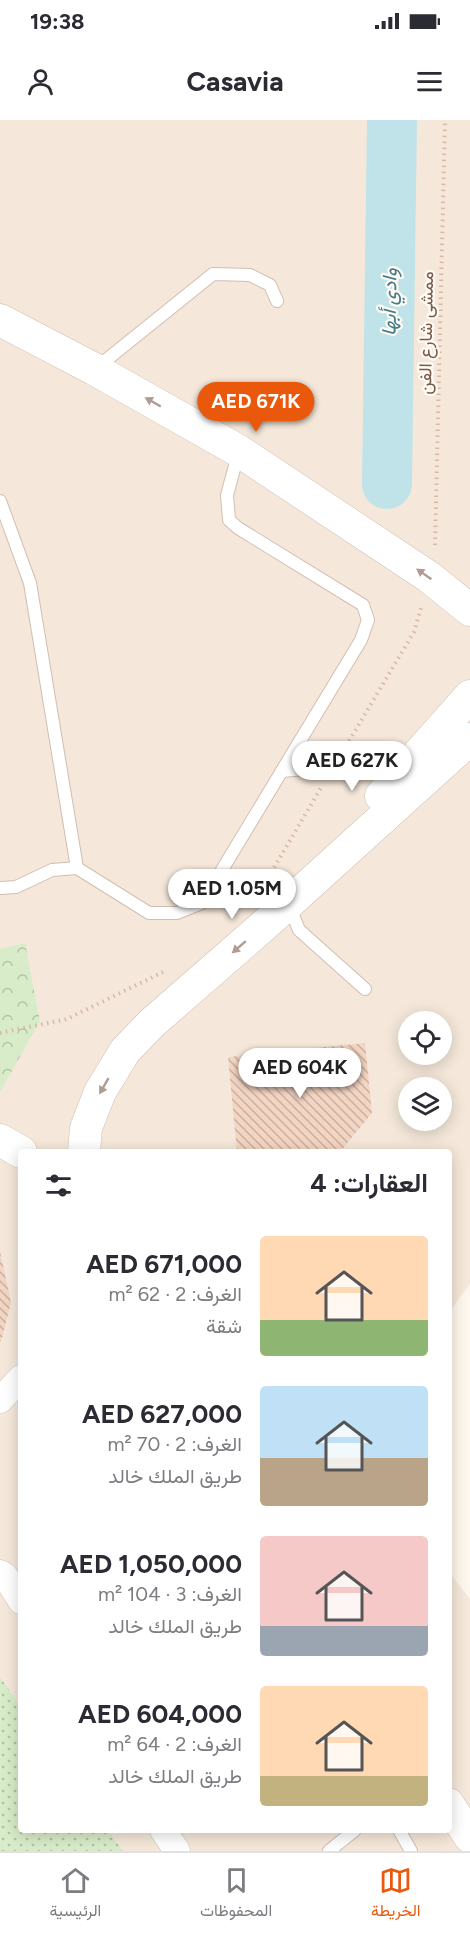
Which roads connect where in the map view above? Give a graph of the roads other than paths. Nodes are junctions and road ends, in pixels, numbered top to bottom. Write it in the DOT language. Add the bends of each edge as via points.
graph roads {
  1 [pos="277,301"];
  2 [pos="0,320"];
  3 [pos="94,369"];
  4 [pos="239,451"];
  5 [pos="0,501"];
  6 [pos="470,610"];
  7 [pos="470,696"];
  8 [pos="470,740"];
  9 [pos="414,759"];
  10 [pos="282,771"];
  11 [pos="76,868"];
  12 [pos="0,888"];
  13 [pos="279,912"];
  14 [pos="365,989"];
  15 [pos="0,1140"];
  16 [pos="84,1149"];
  17 [pos="18,1150"];
  18 [pos="18,1381"];
  19 [pos="0,1400"];
  20 [pos="0,1573"];
  21 [pos="18,1596"];
  22 [pos="452,1810"];
  23 [pos="166,1833"];
  24 [pos="351,1833"];
  25 [pos="401,1833"];
  26 [pos="470,1837"];
  27 [pos="177,1851"];
  28 [pos="329,1851"];
  29 [pos="411,1851"];
  1 -- 3 [label="lane" via="270,285 250,275 213,274"];
  2 -- 3 [label="street"];
  4 -- 3 [label="street, one-way"];
  6 -- 4 [label="street, one-way" via="429,577"];
  4 -- 10 [label="lane" via="227,495 229,520 363,605 368,620 361,640"];
  5 -- 11 [label="lane" via="30,583"];
  7 -- 9 [label="street"];
  8 -- 13 [label="street"];
  9 -- 10 [label="lane"];
  9 -- 13 [label="street"];
  10 -- 11 [label="lane" via="202,903 177,913 149,914"];
  11 -- 12 [label="lane" via="52,870 16,887"];
  13 -- 14 [label="lane"];
  13 -- 16 [label="street, one-way" via="125,1051 100,1092 86,1128"];
  15 -- 17 [label="street"];
  18 -- 19 [label="street"];
  20 -- 21 [label="street"];
  22 -- 26 [label="street"];
  23 -- 27 [label="street"];
  24 -- 28 [label="lane"];
  25 -- 29 [label="lane"];
}
